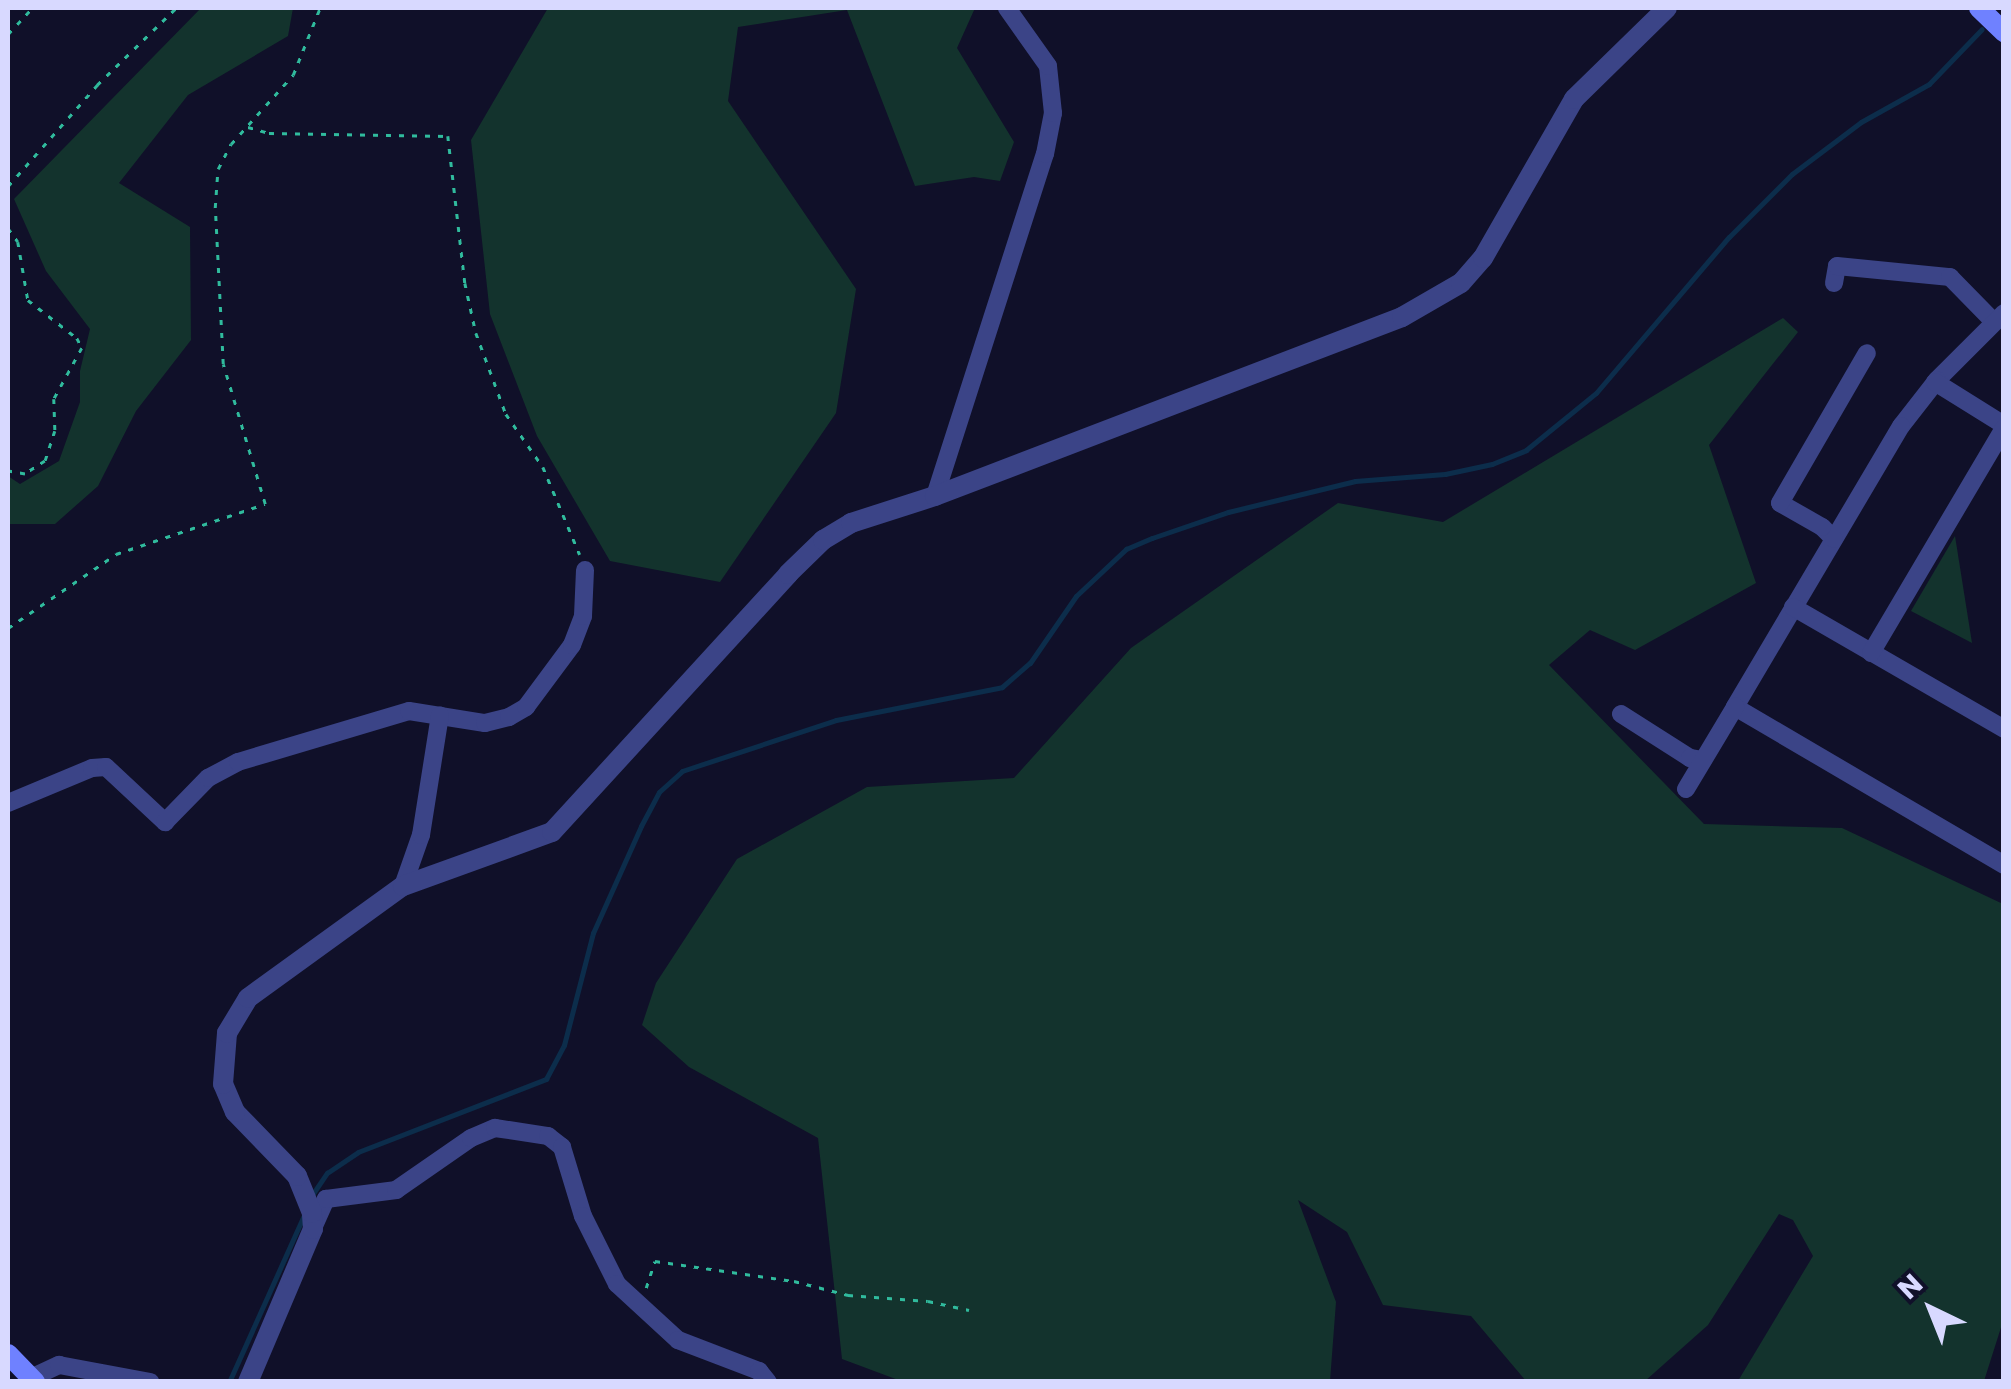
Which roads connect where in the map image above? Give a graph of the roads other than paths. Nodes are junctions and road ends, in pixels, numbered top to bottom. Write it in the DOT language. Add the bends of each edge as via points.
graph roads {
  1 [pos="1007,8"];
  2 [pos="1667,8"];
  3 [pos="1979,8"];
  4 [pos="2004,32"];
  5 [pos="1834,283"];
  6 [pos="1999,318"];
  7 [pos="1868,353"];
  8 [pos="1936,382"];
  9 [pos="2004,426"];
  10 [pos="934,496"];
  11 [pos="1834,539"];
  12 [pos="585,570"];
  13 [pos="1793,608"];
  14 [pos="1872,653"];
  15 [pos="1735,708"];
  16 [pos="1620,714"];
  17 [pos="440,715"];
  18 [pos="2004,729"];
  19 [pos="1704,760"];
  20 [pos="1686,789"];
  21 [pos="8,803"];
  22 [pos="2004,865"];
  23 [pos="402,886"];
  24 [pos="312,1224"];
  25 [pos="8,1354"];
  26 [pos="34,1379"];
  27 [pos="150,1382"];
  28 [pos="248,1382"];
  29 [pos="768,1382"];
  1 -- 10 [label="street" via="1048,66 1054,113"];
  2 -- 10 [label="street" via="1574,99 1483,258 1442,296 1402,318"];
  3 -- 4 [label="main road"];
  5 -- 6 [label="street" via="1837,266 1950,278"];
  6 -- 8 [label="street"];
  7 -- 11 [label="street" via="1780,503"];
  8 -- 9 [label="street"];
  8 -- 11 [label="street" via="1901,426"];
  9 -- 14 [label="street"];
  10 -- 23 [label="street" via="851,523 823,540 552,832"];
  11 -- 13 [label="street"];
  12 -- 17 [label="street" via="583,616 572,645 526,707 498,721"];
  13 -- 14 [label="street"];
  13 -- 15 [label="street"];
  14 -- 18 [label="street"];
  15 -- 19 [label="street"];
  15 -- 22 [label="street"];
  16 -- 19 [label="street"];
  17 -- 21 [label="street" via="409,711 238,762 208,778 165,822 106,767"];
  17 -- 23 [label="street" via="422,835"];
  19 -- 20 [label="street"];
  23 -- 24 [label="street" via="271,978 248,998 227,1033 222,1066 228,1099 297,1176"];
  24 -- 28 [label="street"];
  24 -- 29 [label="street" via="326,1199 396,1190 483,1133 504,1126 529,1130 562,1146 582,1216 613,1278 678,1340 758,1371"];
  25 -- 26 [label="main road"];
  26 -- 27 [label="street" via="58,1364"];
}
